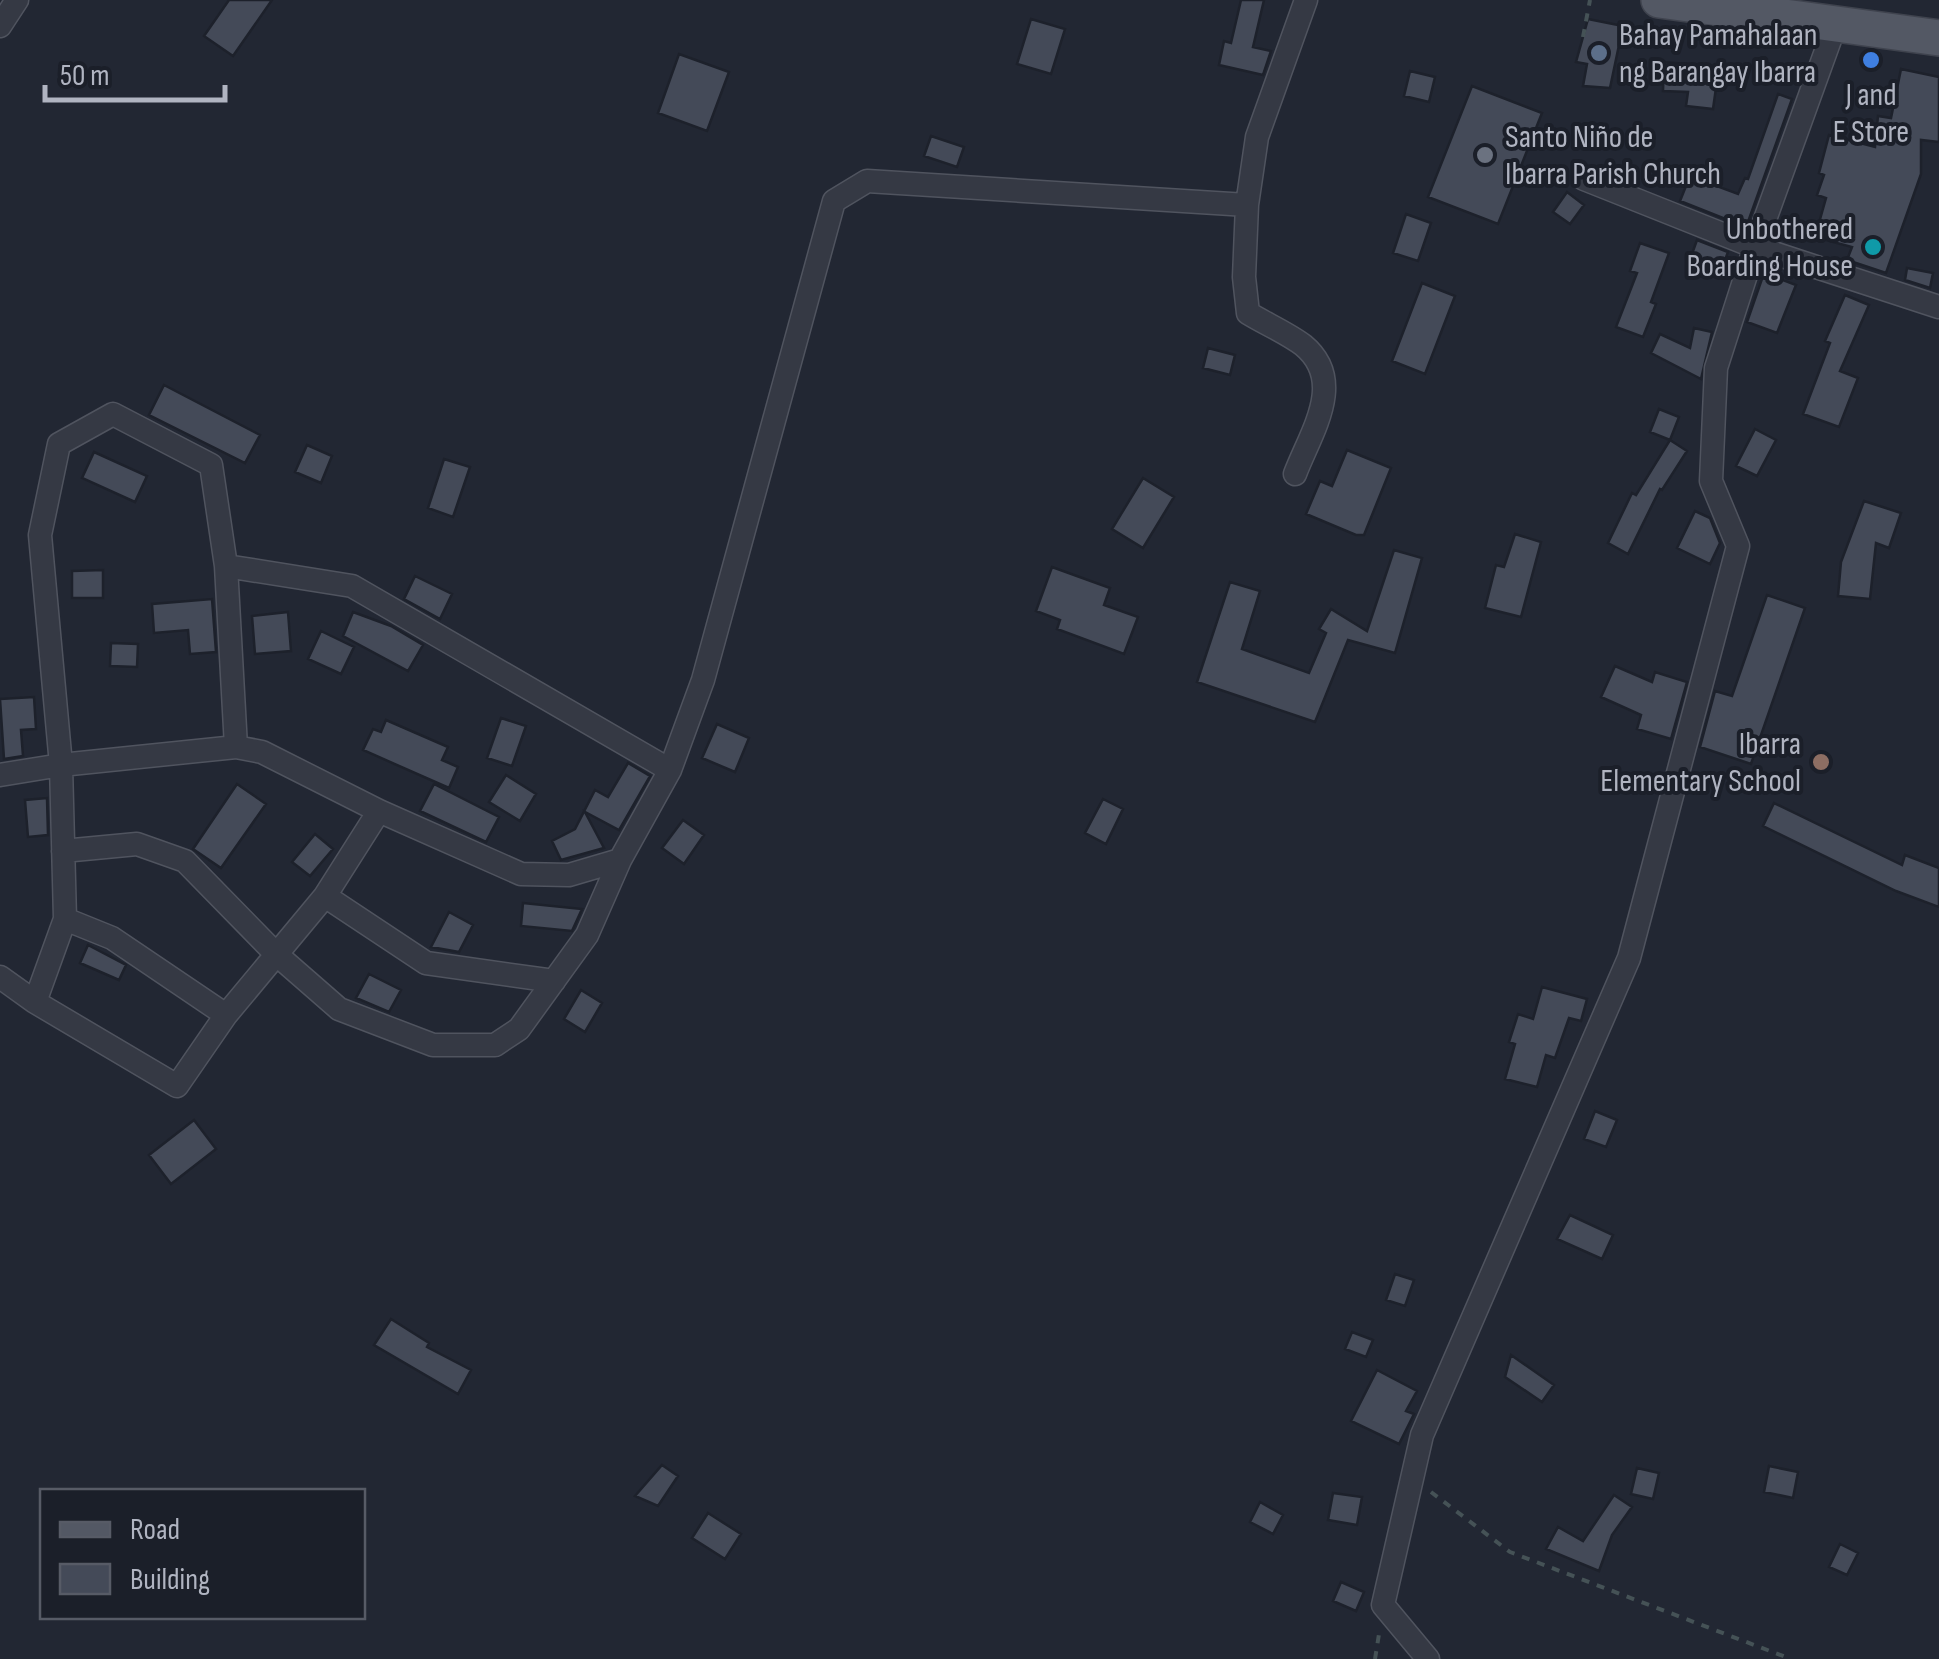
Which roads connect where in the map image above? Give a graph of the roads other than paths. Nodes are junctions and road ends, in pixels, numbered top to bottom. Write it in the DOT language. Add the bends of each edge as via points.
graph roads {
  1 [pos="17,0"];
  2 [pos="1306,0"];
  3 [pos="1659,0"];
  4 [pos="1789,10"];
  5 [pos="0,26"];
  6 [pos="1835,26"];
  7 [pos="1939,38"];
  8 [pos="1584,179"];
  9 [pos="1247,205"];
  10 [pos="1755,248"];
  11 [pos="1939,307"];
  12 [pos="1294,474"];
  13 [pos="226,566"];
  14 [pos="236,747"];
  15 [pos="61,764"];
  16 [pos="670,770"];
  17 [pos="0,775"];
  18 [pos="380,811"];
  19 [pos="64,851"];
  20 [pos="620,860"];
  21 [pos="325,896"];
  22 [pos="66,918"];
  23 [pos="276,954"];
  24 [pos="0,977"];
  25 [pos="554,981"];
  26 [pos="36,1002"];
  27 [pos="226,1015"];
  28 [pos="1428,1659"];
  1 -- 5 [label="street"];
  2 -- 9 [label="street" via="1257,137"];
  3 -- 4 [label="main road"];
  4 -- 6 [label="main road"];
  6 -- 7 [label="main road"];
  6 -- 10 [label="street"];
  8 -- 10 [label="street"];
  9 -- 12 [label="street" via="1248,313 1305,347 1326,378 1325,398"];
  9 -- 16 [label="street" via="867,181 834,201 702,680"];
  10 -- 11 [label="street"];
  10 -- 28 [label="street" via="1716,368 1711,482 1738,546 1629,958 1422,1435 1412,1478 1383,1605"];
  13 -- 14 [label="street"];
  13 -- 15 [label="street" via="211,466 113,414 60,444 40,535"];
  13 -- 16 [label="street" via="352,586"];
  14 -- 15 [label="street"];
  14 -- 18 [label="street" via="262,752"];
  15 -- 17 [label="street"];
  15 -- 19 [label="street"];
  16 -- 20 [label="street"];
  18 -- 20 [label="street" via="520,874 569,875"];
  18 -- 21 [label="street"];
  19 -- 22 [label="street"];
  19 -- 23 [label="street" via="137,844 185,861"];
  20 -- 25 [label="street" via="587,935"];
  21 -- 23 [label="street"];
  21 -- 25 [label="street" via="426,963"];
  22 -- 26 [label="street"];
  22 -- 27 [label="street" via="112,938"];
  23 -- 25 [label="street" via="340,1009 433,1045 495,1046 519,1030"];
  23 -- 27 [label="street"];
  24 -- 26 [label="street"];
  26 -- 27 [label="street" via="176,1086"];
}
